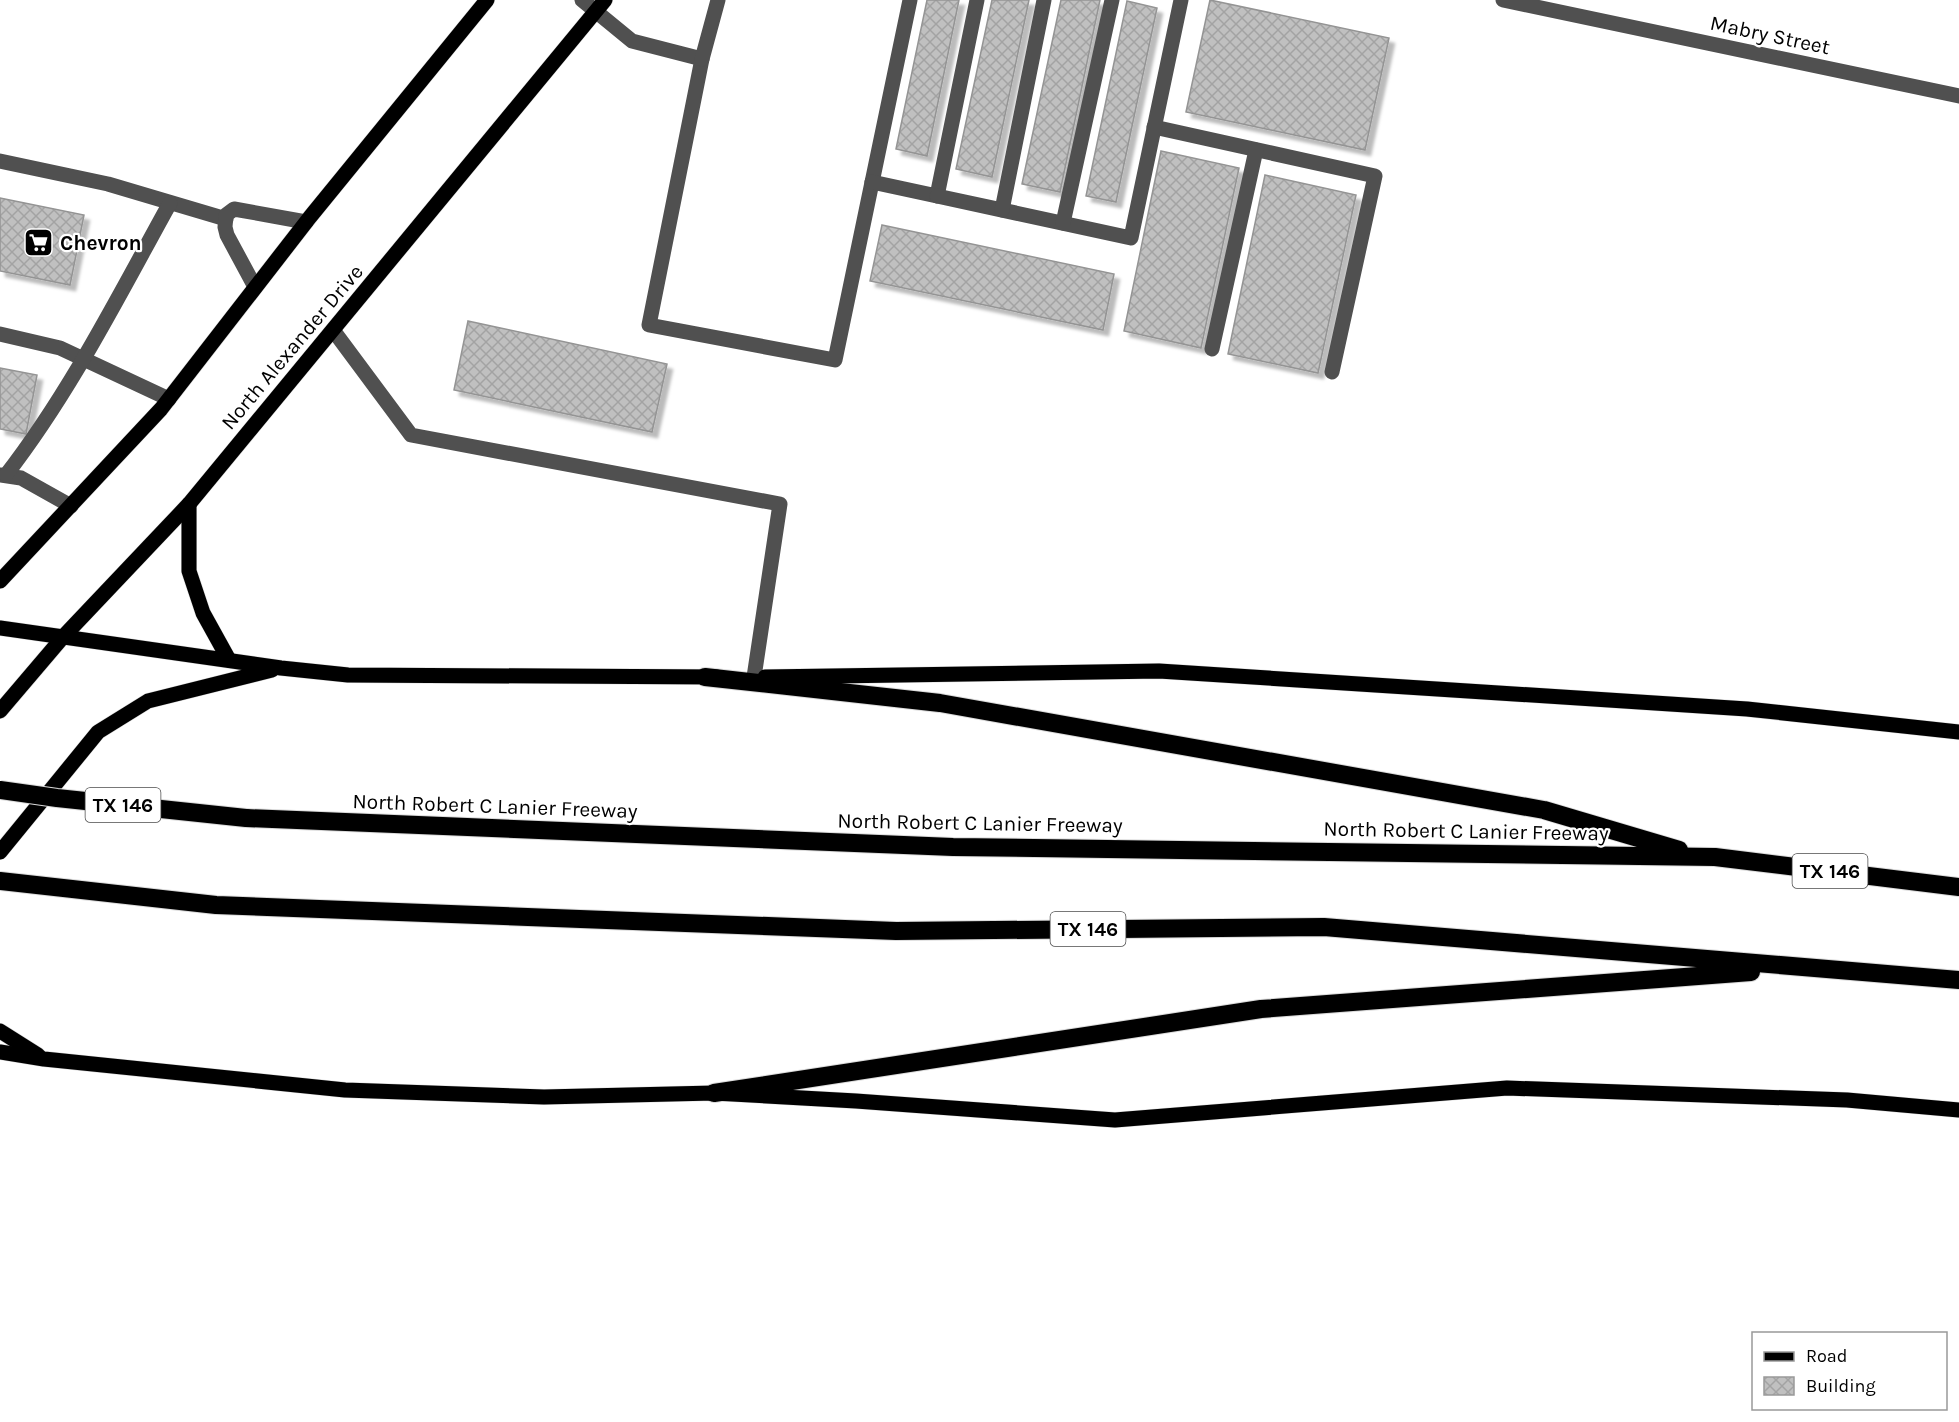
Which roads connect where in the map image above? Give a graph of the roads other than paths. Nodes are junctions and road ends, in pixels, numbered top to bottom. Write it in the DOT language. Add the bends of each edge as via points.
graph roads {
  1 [pos="488,0"];
  2 [pos="582,0"];
  3 [pos="718,0"];
  4 [pos="910,0"];
  5 [pos="977,0"];
  6 [pos="1044,0"];
  7 [pos="1112,0"];
  8 [pos="1181,0"];
  9 [pos="1503,0"];
  10 [pos="600,6"];
  11 [pos="702,58"];
  12 [pos="1959,96"];
  13 [pos="1154,127"];
  14 [pos="1256,150"];
  15 [pos="0,161"];
  16 [pos="872,182"];
  17 [pos="937,196"];
  18 [pos="170,203"];
  19 [pos="1002,210"];
  20 [pos="226,219"];
  21 [pos="306,222"];
  22 [pos="1063,223"];
  23 [pos="255,287"];
  24 [pos="333,330"];
  25 [pos="0,334"];
  26 [pos="1212,350"];
  27 [pos="83,359"];
  28 [pos="1332,372"];
  29 [pos="169,399"];
  30 [pos="3,475"];
  31 [pos="189,504"];
  32 [pos="71,506"];
  33 [pos="0,581"];
  34 [pos="0,628"];
  35 [pos="63,636"];
  36 [pos="229,660"];
  37 [pos="281,668"];
  38 [pos="705,677"];
  39 [pos="754,677"];
  40 [pos="0,711"];
  41 [pos="1959,732"];
  42 [pos="0,790"];
  43 [pos="0,852"];
  44 [pos="1700,857"];
  45 [pos="0,881"];
  46 [pos="1959,887"];
  47 [pos="1808,968"];
  48 [pos="1959,980"];
  49 [pos="0,1032"];
  50 [pos="0,1052"];
  51 [pos="45,1059"];
  52 [pos="714,1093"];
  53 [pos="1959,1110"];
  1 -- 21 [label="main road"];
  2 -- 10 [label="street"];
  3 -- 11 [label="street"];
  4 -- 16 [label="street"];
  5 -- 17 [label="street"];
  6 -- 19 [label="street"];
  7 -- 22 [label="street"];
  8 -- 13 [label="street"];
  9 -- 12 [label="street, Mabry Street"];
  10 -- 11 [label="street" via="632,41"];
  10 -- 24 [label="main road, North Alexander Drive"];
  11 -- 16 [label="street" via="649,325 836,360"];
  13 -- 14 [label="street"];
  13 -- 22 [label="street" via="1131,238"];
  14 -- 26 [label="street"];
  14 -- 28 [label="street" via="1375,176"];
  15 -- 18 [label="street" via="108,184"];
  16 -- 17 [label="street"];
  17 -- 19 [label="street"];
  18 -- 20 [label="street"];
  18 -- 27 [label="street"];
  19 -- 22 [label="street"];
  20 -- 21 [label="street" via="234,209"];
  20 -- 23 [label="street" via="227,236"];
  21 -- 23 [label="main road"];
  23 -- 29 [label="main road"];
  24 -- 31 [label="main road, North Alexander Drive"];
  24 -- 39 [label="street" via="411,435 780,504"];
  25 -- 27 [label="street" via="60,348"];
  27 -- 29 [label="street"];
  27 -- 30 [label="street" via="30,443"];
  29 -- 32 [label="main road"];
  30 -- 32 [label="street" via="21,478"];
  31 -- 35 [label="main road, North Alexander Drive"];
  31 -- 36 [label="main road" via="189,571 203,613"];
  32 -- 33 [label="main road"];
  34 -- 35 [label="main road"];
  35 -- 36 [label="main road"];
  35 -- 40 [label="main road, North Alexander Drive"];
  36 -- 37 [label="main road"];
  37 -- 38 [label="main road" via="348,675"];
  37 -- 43 [label="main road" via="148,701 98,732"];
  38 -- 39 [label="main road"];
  38 -- 44 [label="highway" via="940,703 1533,808"];
  39 -- 41 [label="main road" via="1159,671 1747,709"];
  42 -- 44 [label="highway, North Robert C Lanier Freeway / TX 146, bridge" via="246,818 953,847"];
  44 -- 46 [label="highway, North Robert C Lanier Freeway / TX 146"];
  45 -- 47 [label="highway, TX 146" via="216,905 896,931 1324,927"];
  47 -- 48 [label="highway, TX 146"];
  47 -- 52 [label="highway" via="1261,1009"];
  49 -- 51 [label="main road"];
  50 -- 51 [label="main road"];
  51 -- 52 [label="main road" via="345,1090 543,1097"];
  52 -- 53 [label="main road" via="1115,1120 1507,1088 1848,1100"];
}
